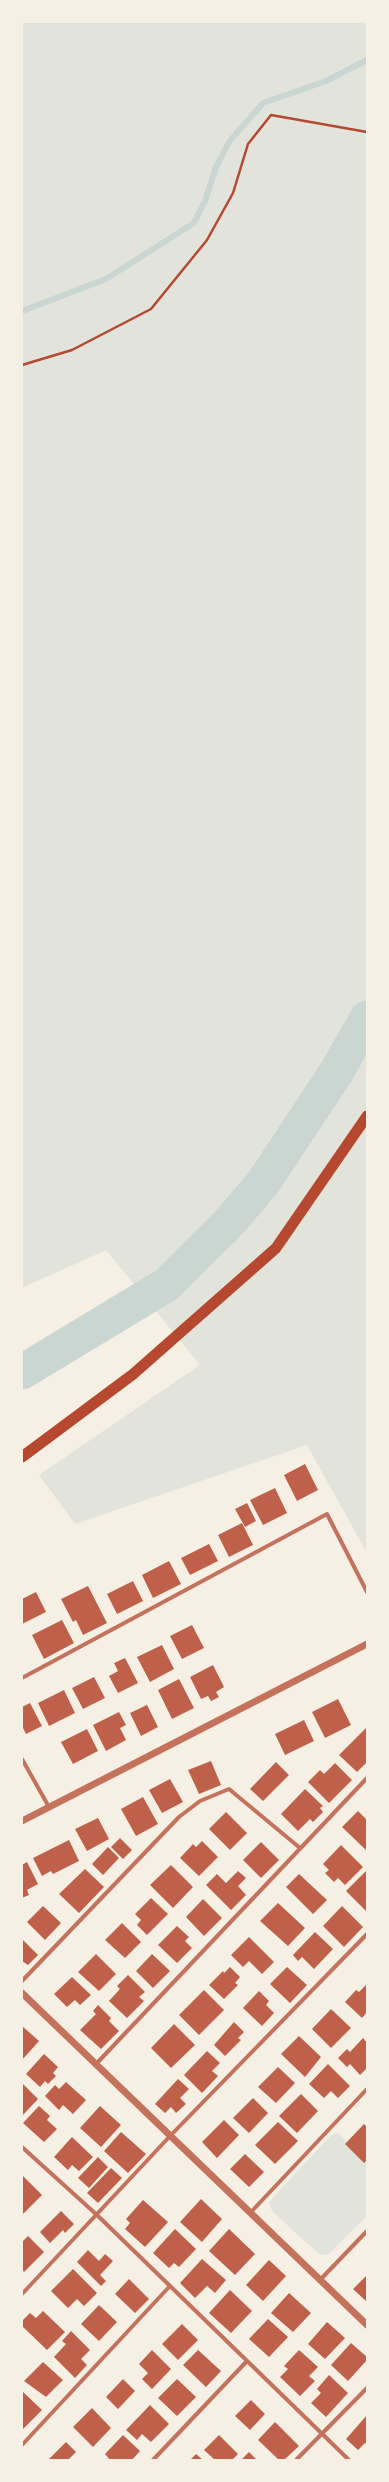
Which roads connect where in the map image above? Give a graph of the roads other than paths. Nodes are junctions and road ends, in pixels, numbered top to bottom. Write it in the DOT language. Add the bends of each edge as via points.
graph roads {
  1 [pos="367,1116"];
  2 [pos="22,1457"];
  3 [pos="367,1592"];
  4 [pos="367,1644"];
  5 [pos="22,1678"];
  6 [pos="22,1759"];
  7 [pos="367,1778"];
  8 [pos="49,1807"];
  9 [pos="22,1821"];
  10 [pos="300,1848"];
  11 [pos="367,1934"];
  12 [pos="22,1981"];
  13 [pos="22,1993"];
  14 [pos="97,2063"];
  15 [pos="367,2089"];
  16 [pos="171,2135"];
  17 [pos="22,2147"];
  18 [pos="250,2212"];
  19 [pos="97,2215"];
  20 [pos="367,2231"];
  21 [pos="320,2280"];
  22 [pos="169,2287"];
  23 [pos="22,2294"];
  24 [pos="367,2325"];
  25 [pos="247,2361"];
  26 [pos="367,2388"];
  27 [pos="322,2433"];
  28 [pos="22,2445"];
  29 [pos="153,2460"];
  30 [pos="296,2460"];
  31 [pos="349,2460"];
  1 -- 2 [label="highway" via="276,1248 132,1375"];
  3 -- 5 [label="street" via="327,1514"];
  4 -- 8 [label="street"];
  6 -- 8 [label="street"];
  7 -- 10 [label="street"];
  8 -- 9 [label="street"];
  10 -- 12 [label="street" via="229,1789 200,1801 179,1817"];
  10 -- 14 [label="street"];
  11 -- 16 [label="street"];
  13 -- 14 [label="street"];
  14 -- 16 [label="street"];
  15 -- 18 [label="street"];
  16 -- 18 [label="street"];
  16 -- 19 [label="street"];
  17 -- 19 [label="street"];
  18 -- 21 [label="street"];
  19 -- 22 [label="street"];
  19 -- 23 [label="street"];
  20 -- 21 [label="street"];
  21 -- 24 [label="street"];
  22 -- 25 [label="street"];
  22 -- 28 [label="street"];
  25 -- 27 [label="street"];
  25 -- 29 [label="street"];
  26 -- 27 [label="street"];
  27 -- 30 [label="street"];
  27 -- 31 [label="street"];
}
